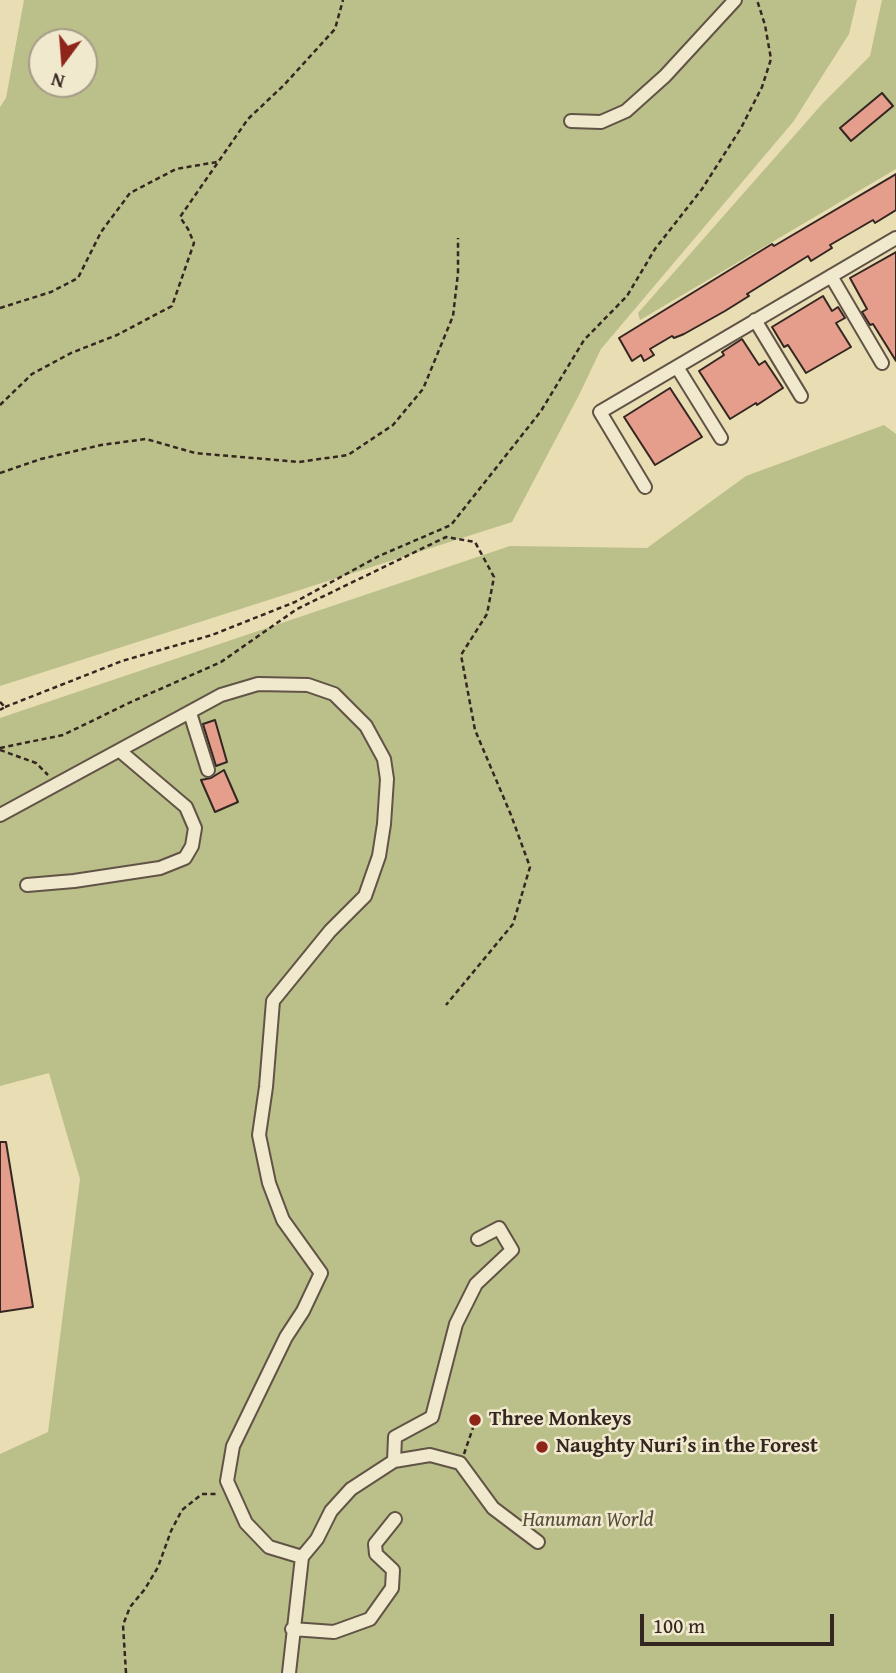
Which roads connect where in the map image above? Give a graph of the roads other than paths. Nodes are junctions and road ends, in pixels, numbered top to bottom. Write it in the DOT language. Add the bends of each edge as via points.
graph roads {
  1 [pos="735,0"];
  2 [pos="570,121"];
  3 [pos="896,238"];
  4 [pos="831,276"];
  5 [pos="755,320"];
  6 [pos="882,363"];
  7 [pos="677,367"];
  8 [pos="801,396"];
  9 [pos="721,438"];
  10 [pos="645,486"];
  11 [pos="190,713"];
  12 [pos="120,751"];
  13 [pos="208,770"];
  14 [pos="0,815"];
  15 [pos="27,885"];
  16 [pos="478,1239"];
  17 [pos="394,1461"];
  18 [pos="396,1519"];
  19 [pos="538,1542"];
  20 [pos="302,1557"];
  21 [pos="292,1629"];
  22 [pos="289,1673"];
  1 -- 2 [label="street" via="626,111 601,122"];
  3 -- 4 [label="street"];
  4 -- 5 [label="street"];
  4 -- 6 [label="street"];
  5 -- 7 [label="street"];
  5 -- 8 [label="street"];
  7 -- 9 [label="street"];
  7 -- 10 [label="street" via="600,412"];
  11 -- 12 [label="street"];
  11 -- 13 [label="street"];
  11 -- 20 [label="street" via="222,695 258,684 308,685 334,694 366,726 384,759 387,779 379,856 365,896 273,1001 260,1135 269,1183 283,1220 321,1273 233,1446 228,1481 246,1523 269,1547"];
  12 -- 14 [label="street"];
  12 -- 15 [label="street" via="186,807 195,828 185,858 160,868"];
  16 -- 17 [label="street" via="499,1228 512,1250 476,1284 456,1324 432,1417 395,1437"];
  17 -- 19 [label="street" via="430,1455 460,1463 493,1508"];
  17 -- 20 [label="street" via="351,1489"];
  18 -- 21 [label="street" via="374,1544 376,1554 393,1570 392,1588 370,1619 334,1632"];
  20 -- 21 [label="street"];
  21 -- 22 [label="street"];
}
